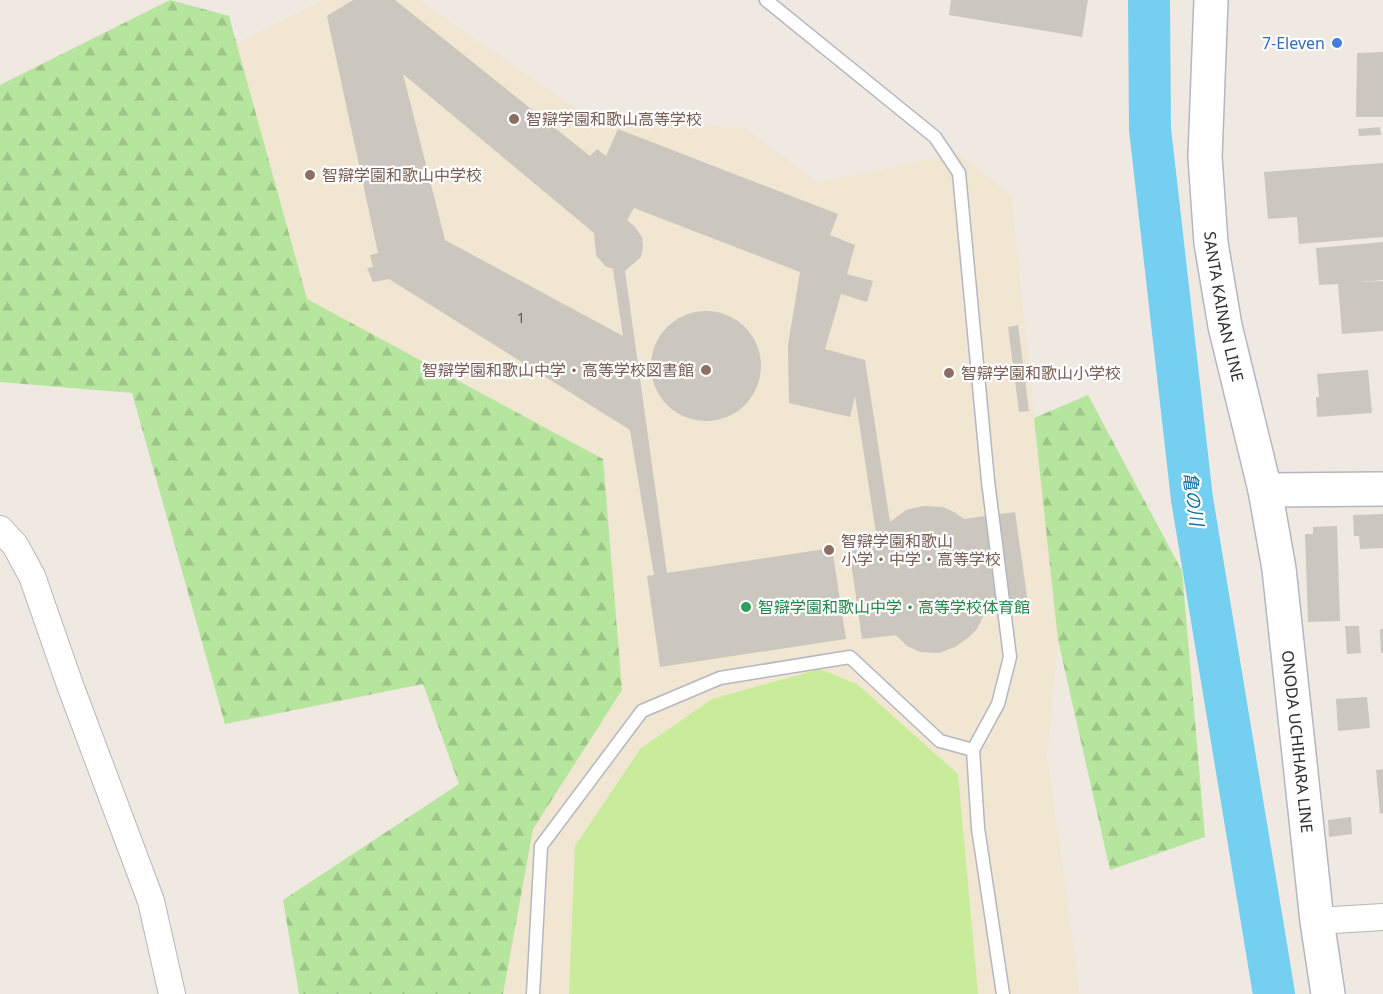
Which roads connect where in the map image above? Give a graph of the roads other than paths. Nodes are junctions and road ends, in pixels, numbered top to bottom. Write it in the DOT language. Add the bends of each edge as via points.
graph roads {
  1 [pos="766,0"];
  2 [pos="1210,0"];
  3 [pos="1383,489"];
  4 [pos="1265,490"];
  5 [pos="0,529"];
  6 [pos="973,750"];
  7 [pos="1383,917"];
  8 [pos="1317,921"];
  9 [pos="172,994"];
  10 [pos="533,994"];
  11 [pos="1003,994"];
  12 [pos="1328,994"];
  1 -- 6 [label="lane" via="935,137 959,173 988,481 1010,657 998,704"];
  2 -- 4 [label="main road, SANTA KAINAN LINE" via="1205,157 1211,243 1225,326"];
  3 -- 4 [label="main road"];
  4 -- 8 [label="main road, ONODA UCHIHARA LINE" via="1279,569"];
  5 -- 9 [label="street" via="15,545 32,576 151,901"];
  6 -- 10 [label="lane" via="940,741 850,657 720,678 642,711 541,846"];
  6 -- 11 [label="lane" via="978,828"];
  7 -- 8 [label="street"];
  8 -- 12 [label="main road, ONODA UCHIHARA LINE"];
}
